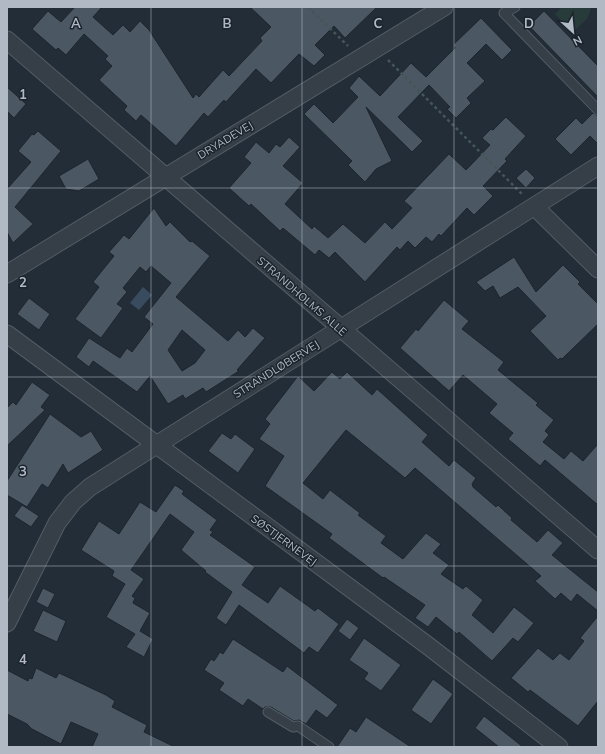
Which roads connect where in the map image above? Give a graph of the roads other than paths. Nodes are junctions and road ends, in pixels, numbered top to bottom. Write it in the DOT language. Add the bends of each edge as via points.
graph roads {
  1 [pos="444,7"];
  2 [pos="515,7"];
  3 [pos="7,40"];
  4 [pos="598,110"];
  5 [pos="598,166"];
  6 [pos="164,176"];
  7 [pos="535,207"];
  8 [pos="598,269"];
  9 [pos="7,274"];
  10 [pos="340,328"];
  11 [pos="7,334"];
  12 [pos="156,446"];
  13 [pos="598,550"];
  14 [pos="7,623"];
  15 [pos="268,712"];
  16 [pos="329,747"];
  17 [pos="559,747"];
  1 -- 6 [label="street, DRYADEVEJ"];
  2 -- 4 [label="lane" via="504,13"];
  3 -- 6 [label="street, STRANDHOLMS ALLE"];
  5 -- 7 [label="street, STRANDLØBERVEJ"];
  6 -- 9 [label="street, DRYADEVEJ"];
  6 -- 10 [label="street, STRANDHOLMS ALLE"];
  7 -- 8 [label="street"];
  7 -- 10 [label="street, STRANDLØBERVEJ"];
  10 -- 12 [label="street, STRANDLØBERVEJ"];
  10 -- 13 [label="street, STRANDHOLMS ALLE"];
  11 -- 12 [label="street, SØSTJERNEVEJ"];
  12 -- 14 [label="street, STRANDLØBERVEJ" via="90,487 73,502 57,523"];
  12 -- 17 [label="street, SØSTJERNEVEJ" via="427,645"];
  15 -- 16 [label="lane" via="293,727 298,726"];
}
